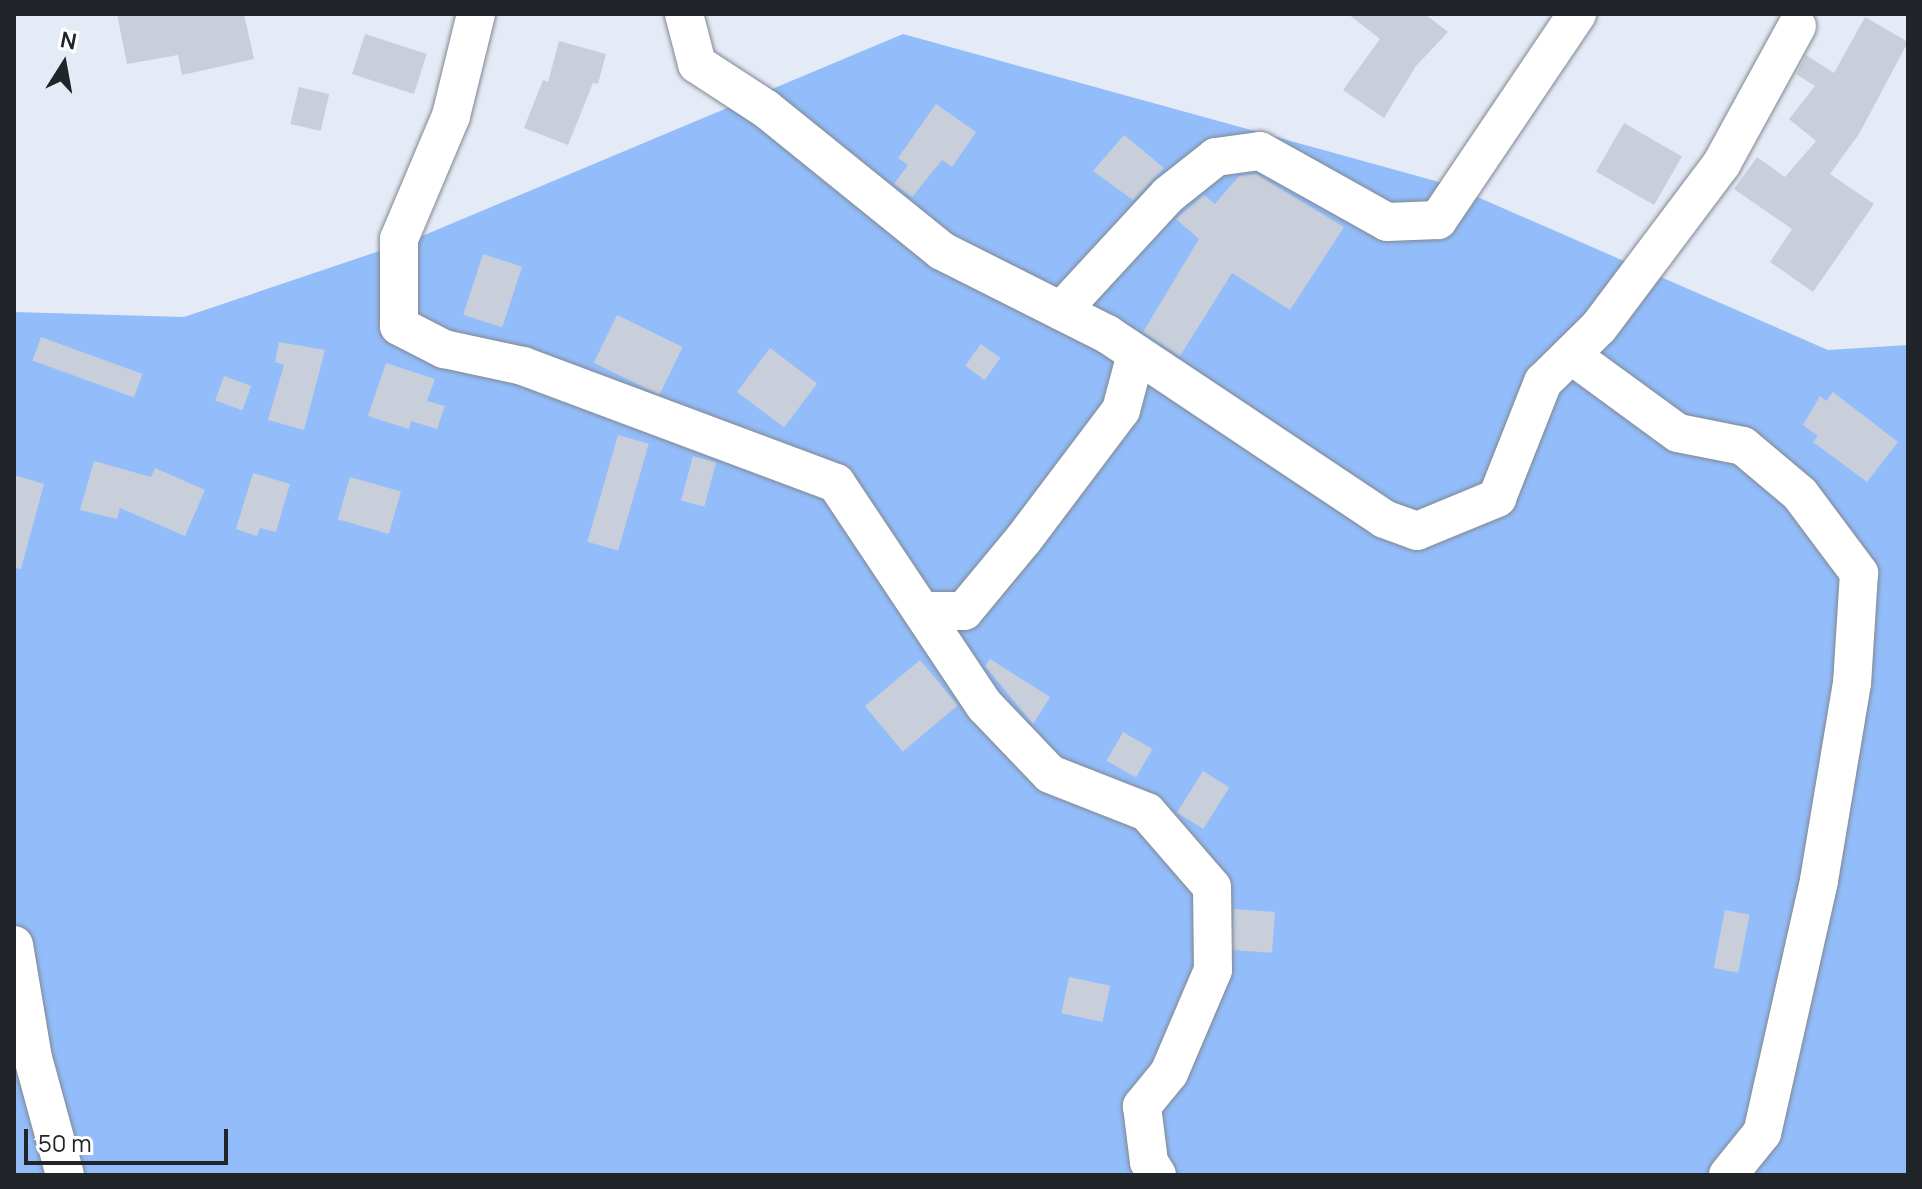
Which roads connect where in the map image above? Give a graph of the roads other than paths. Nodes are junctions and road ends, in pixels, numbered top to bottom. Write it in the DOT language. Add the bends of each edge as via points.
graph roads {
  1 [pos="476,14"];
  2 [pos="684,14"];
  3 [pos="1577,14"];
  4 [pos="1797,26"];
  5 [pos="1061,311"];
  6 [pos="1136,354"];
  7 [pos="1571,355"];
  8 [pos="924,611"];
  9 [pos="14,945"];
  10 [pos="24,1058"];
  11 [pos="65,1175"];
  12 [pos="1157,1175"];
  13 [pos="1728,1175"];
  1 -- 8 [label="street" via="451,116 399,239 399,326 444,349 523,366 836,483"];
  2 -- 5 [label="street" via="697,64 766,109 942,251"];
  3 -- 5 [label="street" via="1438,220 1387,222 1260,151 1216,157 1168,195"];
  4 -- 7 [label="street" via="1722,163 1599,327"];
  5 -- 6 [label="street"];
  6 -- 7 [label="street" via="1384,519 1417,531 1497,498 1543,382"];
  6 -- 8 [label="street" via="1121,410 1023,540 964,611"];
  7 -- 13 [label="street" via="1678,433 1743,446 1800,494 1859,573 1852,683 1819,881 1762,1133"];
  8 -- 12 [label="street" via="985,706 1050,774 1147,812 1212,887 1213,970 1169,1073 1142,1106 1149,1162"];
  9 -- 10 [label="street"];
  10 -- 11 [label="street"];
}
